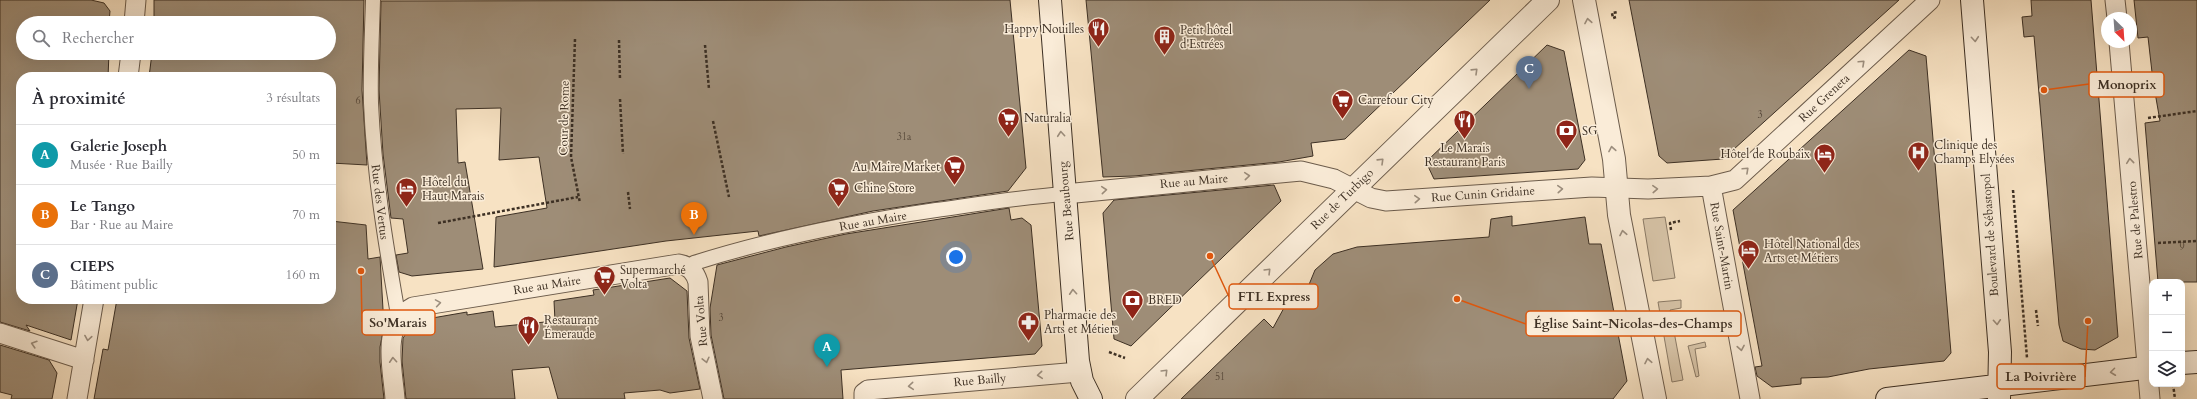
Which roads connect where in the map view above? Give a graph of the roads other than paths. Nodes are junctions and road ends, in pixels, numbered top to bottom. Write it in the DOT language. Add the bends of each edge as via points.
graph roads {
  1 [pos="136,0"];
  2 [pos="373,0"];
  3 [pos="1050,0"];
  4 [pos="1548,0"];
  5 [pos="1584,0"];
  6 [pos="1930,0"];
  7 [pos="1972,0"];
  8 [pos="2115,0"];
  9 [pos="2116,12"];
  10 [pos="135,16"];
  11 [pos="2120,48"];
  12 [pos="130,60"];
  13 [pos="129,72"];
  14 [pos="1711,186"];
  15 [pos="1353,188"];
  16 [pos="1616,188"];
  17 [pos="1065,194"];
  18 [pos="690,268"];
  19 [pos="93,304"];
  20 [pos="401,315"];
  21 [pos="0,334"];
  22 [pos="2149,357"];
  23 [pos="84,360"];
  24 [pos="2197,362"];
  25 [pos="2185,363"];
  26 [pos="2149,367"];
  27 [pos="1079,372"];
  28 [pos="2150,387"];
  29 [pos="1998,392"];
  30 [pos="77,399"];
  31 [pos="396,399"];
  32 [pos="713,399"];
  33 [pos="864,399"];
  34 [pos="1091,399"];
  35 [pos="1137,399"];
  36 [pos="1655,399"];
  37 [pos="1750,399"];
  38 [pos="1887,399"];
  39 [pos="2150,399"];
  1 -- 10 [label="street"];
  2 -- 20 [label="street, Rue des Vertus" via="373,143 382,225 397,309"];
  17 -- 3 [label="main road, Rue Beaubourg, one-way"];
  15 -- 4 [label="main road, Rue de Turbigo, one-way"];
  16 -- 5 [label="main road, one-way" via="1614,159"];
  14 -- 6 [label="street, Rue Greneta, one-way" via="1735,180"];
  7 -- 29 [label="main road, Boulevard de Sébastopol, one-way" via="2000,352"];
  8 -- 9 [label="street"];
  22 -- 11 [label="street, Rue de Palestro, one-way"];
  12 -- 13 [label="street"];
  16 -- 14 [label="street, Rue Saint-Martin, one-way"];
  14 -- 37 [label="street, Rue Saint-Martin, one-way"];
  15 -- 16 [label="street, Rue Cunin Gridaine, one-way" via="1371,198 1386,201 1592,187"];
  17 -- 15 [label="street, Rue au Maire, one-way" via="1301,171 1334,179"];
  35 -- 15 [label="main road, Rue de Turbigo, one-way"];
  36 -- 16 [label="main road, one-way"];
  17 -- 18 [label="street, Rue au Maire" via="988,202 788,237 694,263"];
  27 -- 17 [label="main road, Rue Beaubourg, one-way"];
  20 -- 18 [label="street, Rue au Maire, one-way" via="419,306 679,264"];
  18 -- 32 [label="street, Rue Volta, one-way" via="697,276 700,336"];
  19 -- 23 [label="street, one-way"];
  31 -- 20 [label="street, one-way" via="391,339"];
  23 -- 21 [label="street, one-way"];
  23 -- 30 [label="street"];
  24 -- 25 [label="main road"];
  26 -- 29 [label="main road, one-way"];
  27 -- 33 [label="street, Rue Bailly, one-way" via="868,390 864,393"];
  27 -- 34 [label="main road, Rue Beaubourg"];
  28 -- 39 [label="street, Rue de Palestro"];
  29 -- 38 [label="main road"];
}
